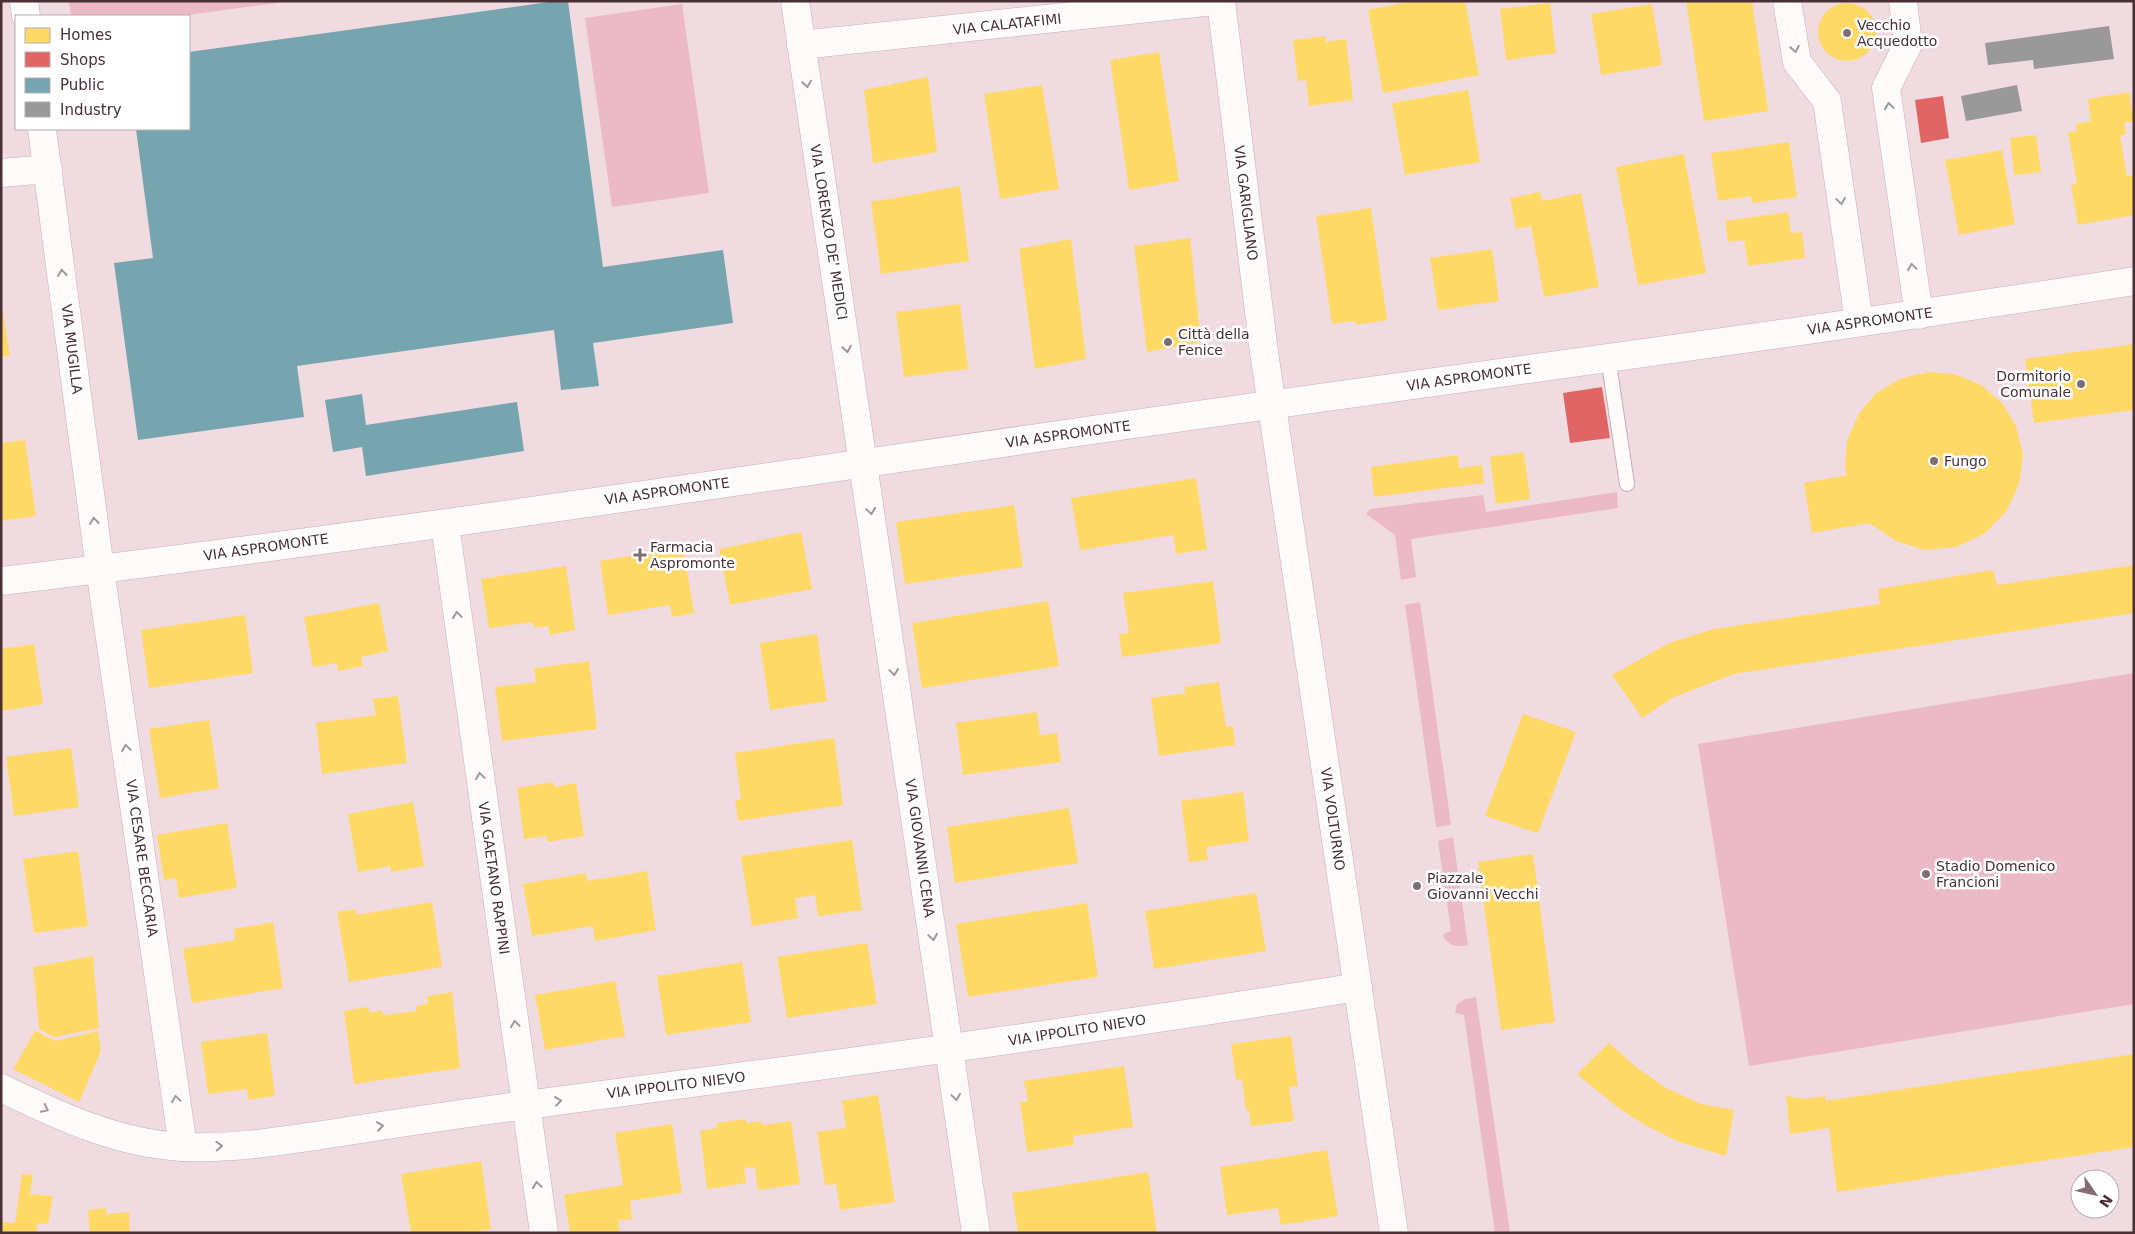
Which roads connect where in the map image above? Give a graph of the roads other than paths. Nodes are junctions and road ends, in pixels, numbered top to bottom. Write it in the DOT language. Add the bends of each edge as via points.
graph roads {
  1 [pos="24,1"];
  2 [pos="795,1"];
  3 [pos="1214,1"];
  4 [pos="1221,1"];
  5 [pos="1786,1"];
  6 [pos="1903,1"];
  7 [pos="26,15"];
  8 [pos="801,45"];
  9 [pos="42,130"];
  10 [pos="48,169"];
  11 [pos="1,173"];
  12 [pos="2134,281"];
  13 [pos="1919,315"];
  14 [pos="1859,322"];
  15 [pos="1608,357"];
  16 [pos="1272,405"];
  17 [pos="864,463"];
  18 [pos="1627,484"];
  19 [pos="445,524"];
  20 [pos="100,569"];
  21 [pos="1,580"];
  22 [pos="1358,986"];
  23 [pos="949,1050"];
  24 [pos="1,1088"];
  25 [pos="526,1105"];
  26 [pos="184,1147"];
  27 [pos="544,1233"];
  28 [pos="976,1233"];
  29 [pos="1394,1233"];
  1 -- 7 [label="street"];
  2 -- 8 [label="street, VIA LORENZO DE' MEDICI"];
  3 -- 8 [label="street, VIA CALATAFIMI"];
  4 -- 16 [label="street, VIA GARIGLIANO"];
  5 -- 14 [label="street, one-way" via="1797,62 1827,101"];
  13 -- 6 [label="street, one-way" via="1886,88 1908,44"];
  8 -- 17 [label="street, VIA LORENZO DE' MEDICI, one-way"];
  9 -- 10 [label="street, VIA MUGILLA"];
  10 -- 11 [label="street"];
  20 -- 10 [label="street, VIA MUGILLA, one-way"];
  12 -- 13 [label="street, VIA ASPROMONTE"];
  13 -- 14 [label="street, VIA ASPROMONTE"];
  14 -- 15 [label="street, VIA ASPROMONTE"];
  15 -- 16 [label="street, VIA ASPROMONTE"];
  15 -- 18 [label="lane"];
  16 -- 17 [label="street, VIA ASPROMONTE"];
  16 -- 22 [label="street, VIA VOLTURNO"];
  17 -- 19 [label="street, VIA ASPROMONTE"];
  17 -- 23 [label="street, VIA GIOVANNI CENA, one-way"];
  19 -- 20 [label="street, VIA ASPROMONTE"];
  25 -- 19 [label="street, VIA GAETANO RAPPINI, one-way"];
  20 -- 21 [label="street, VIA ASPROMONTE"];
  26 -- 20 [label="street, VIA CESARE BECCARIA, one-way"];
  22 -- 23 [label="street, VIA IPPOLITO NIEVO"];
  22 -- 29 [label="street, VIA VOLTURNO"];
  25 -- 23 [label="street, VIA IPPOLITO NIEVO, one-way"];
  23 -- 28 [label="street, VIA GIOVANNI CENA, one-way"];
  24 -- 26 [label="street, VIA IPPOLITO NIEVO, one-way" via="96,1130 141,1142"];
  26 -- 25 [label="street, VIA IPPOLITO NIEVO, one-way" via="248,1146"];
  27 -- 25 [label="street, VIA GAETANO RAPPINI, one-way"];
}
